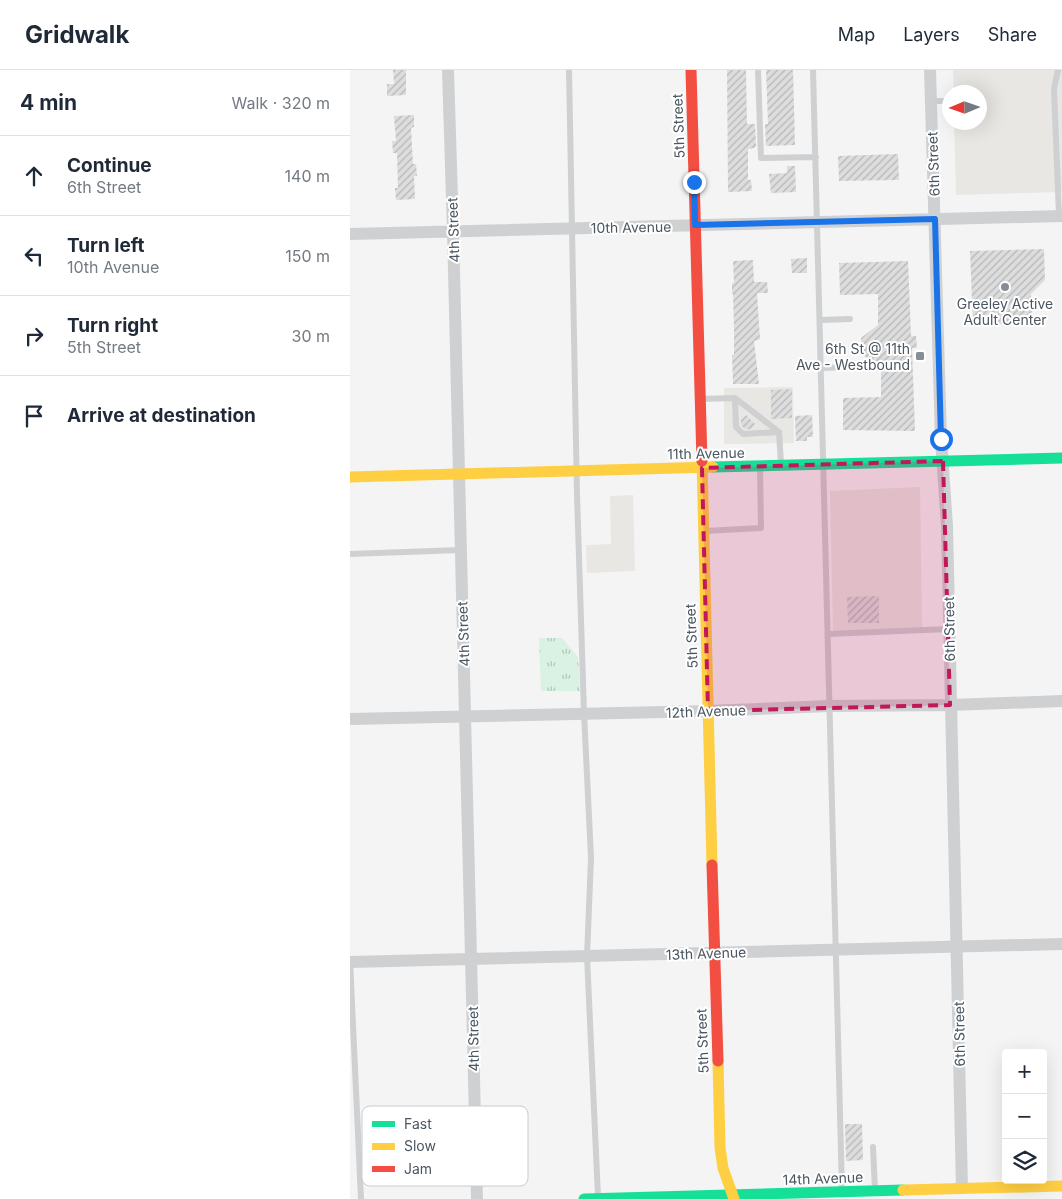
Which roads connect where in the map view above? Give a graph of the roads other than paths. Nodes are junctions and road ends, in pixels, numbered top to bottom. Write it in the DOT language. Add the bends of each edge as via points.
graph roads {
  1 [pos="448,70"];
  2 [pos="569,70"];
  3 [pos="691,70"];
  4 [pos="758,70"];
  5 [pos="813,70"];
  6 [pos="930,70"];
  7 [pos="1058,70"];
  8 [pos="932,101"];
  9 [pos="942,101"];
  10 [pos="816,157"];
  11 [pos="1060,216"];
  12 [pos="935,219"];
  13 [pos="818,222"];
  14 [pos="695,225"];
  15 [pos="572,228"];
  16 [pos="453,231"];
  17 [pos="350,234"];
  18 [pos="850,319"];
  19 [pos="820,320"];
  20 [pos="851,367"];
  21 [pos="822,368"];
  22 [pos="736,398"];
  23 [pos="700,399"];
  24 [pos="779,432"];
  25 [pos="1062,458"];
  26 [pos="943,461"];
  27 [pos="824,464"];
  28 [pos="760,466"];
  29 [pos="781,466"];
  30 [pos="702,468"];
  31 [pos="577,471"];
  32 [pos="458,474"];
  33 [pos="350,477"];
  34 [pos="703,531"];
  35 [pos="460,550"];
  36 [pos="350,554"];
  37 [pos="949,629"];
  38 [pos="828,634"];
  39 [pos="1062,701"];
  40 [pos="829,706"];
  41 [pos="950,706"];
  42 [pos="708,711"];
  43 [pos="584,713"];
  44 [pos="465,716"];
  45 [pos="350,719"];
  46 [pos="1062,944"];
  47 [pos="956,947"];
  48 [pos="835,949"];
  49 [pos="714,953"];
  50 [pos="587,956"];
  51 [pos="350,957"];
  52 [pos="471,959"];
  53 [pos="350,962"];
  54 [pos="475,1106"];
  55 [pos="873,1147"];
  56 [pos="477,1186"];
  57 [pos="1062,1186"];
  58 [pos="962,1188"];
  59 [pos="875,1191"];
  60 [pos="842,1192"];
  61 [pos="981,1194"];
  62 [pos="804,1196"];
  63 [pos="734,1197"];
  64 [pos="598,1198"];
  65 [pos="642,1198"];
  66 [pos="684,1198"];
  67 [pos="361,1199"];
  68 [pos="477,1199"];
  69 [pos="584,1199"];
  1 -- 16 [label="street, 4th Street"];
  2 -- 15 [label="lane"];
  3 -- 14 [label="main road, 5th Street"];
  4 -- 10 [label="lane" via="761,158"];
  5 -- 10 [label="lane"];
  6 -- 8 [label="street, 6th Street"];
  7 -- 11 [label="lane" via="1054,89"];
  8 -- 9 [label="lane"];
  8 -- 12 [label="street, 6th Street"];
  10 -- 13 [label="lane"];
  11 -- 12 [label="street, 10th Avenue"];
  12 -- 13 [label="street, 10th Avenue"];
  12 -- 26 [label="street, 6th Street"];
  13 -- 14 [label="street, 10th Avenue"];
  13 -- 19 [label="lane"];
  14 -- 15 [label="street, 10th Avenue"];
  14 -- 23 [label="main road, 5th Street"];
  15 -- 16 [label="street, 10th Avenue"];
  15 -- 31 [label="lane"];
  16 -- 17 [label="street, 10th Avenue"];
  16 -- 32 [label="street, 4th Street"];
  18 -- 19 [label="lane"];
  19 -- 21 [label="lane"];
  20 -- 21 [label="lane"];
  21 -- 27 [label="lane"];
  22 -- 23 [label="lane"];
  22 -- 24 [label="lane"];
  22 -- 24 [label="lane" via="736,428 742,434"];
  23 -- 30 [label="main road, 5th Street"];
  24 -- 29 [label="lane"];
  25 -- 26 [label="main road, 11th Avenue"];
  26 -- 27 [label="main road, 11th Avenue"];
  26 -- 37 [label="street, 6th Street"];
  27 -- 29 [label="main road, 11th Avenue"];
  27 -- 38 [label="lane"];
  28 -- 29 [label="main road, 11th Avenue"];
  28 -- 30 [label="main road, 11th Avenue"];
  28 -- 34 [label="lane" via="761,528"];
  30 -- 31 [label="main road, 11th Avenue"];
  30 -- 34 [label="main road, 5th Street"];
  31 -- 32 [label="main road, 11th Avenue"];
  31 -- 43 [label="lane"];
  32 -- 33 [label="main road, 11th Avenue"];
  32 -- 35 [label="street, 4th Street"];
  34 -- 42 [label="main road, 5th Street"];
  35 -- 36 [label="lane"];
  35 -- 44 [label="street, 4th Street"];
  37 -- 38 [label="lane"];
  37 -- 41 [label="street, 6th Street"];
  38 -- 40 [label="lane"];
  39 -- 41 [label="street, 12th Avenue"];
  40 -- 41 [label="street, 12th Avenue"];
  40 -- 42 [label="street, 12th Avenue"];
  40 -- 48 [label="lane"];
  41 -- 47 [label="street, 6th Street"];
  42 -- 43 [label="street, 12th Avenue"];
  42 -- 49 [label="main road, 5th Street"];
  43 -- 44 [label="street, 12th Avenue"];
  43 -- 50 [label="lane" via="591,858"];
  44 -- 45 [label="street, 12th Avenue"];
  44 -- 52 [label="street, 4th Street"];
  46 -- 47 [label="street, 13th Avenue"];
  47 -- 48 [label="street, 13th Avenue"];
  47 -- 58 [label="street, 6th Street"];
  48 -- 49 [label="street, 13th Avenue"];
  48 -- 60 [label="lane"];
  49 -- 50 [label="street, 13th Avenue"];
  49 -- 63 [label="main road, 5th Street" via="720,1148 723,1168"];
  50 -- 52 [label="street, 13th Avenue"];
  50 -- 64 [label="lane"];
  51 -- 53 [label="lane"];
  52 -- 53 [label="street, 13th Avenue"];
  52 -- 54 [label="street, 4th Street"];
  53 -- 67 [label="lane"];
  55 -- 59 [label="lane"];
  56 -- 68 [label="street, 4th Street"];
  57 -- 61 [label="main road, 14th Avenue"];
  58 -- 59 [label="main road, 14th Avenue"];
  58 -- 61 [label="main road, 14th Avenue"];
  59 -- 60 [label="main road, 14th Avenue"];
  60 -- 62 [label="main road, 14th Avenue"];
  62 -- 63 [label="main road, 14th Avenue"];
  63 -- 66 [label="main road, 14th Avenue"];
  64 -- 65 [label="main road, 14th Avenue"];
  64 -- 69 [label="main road, 14th Avenue"];
  65 -- 66 [label="main road, 14th Avenue"];
}
